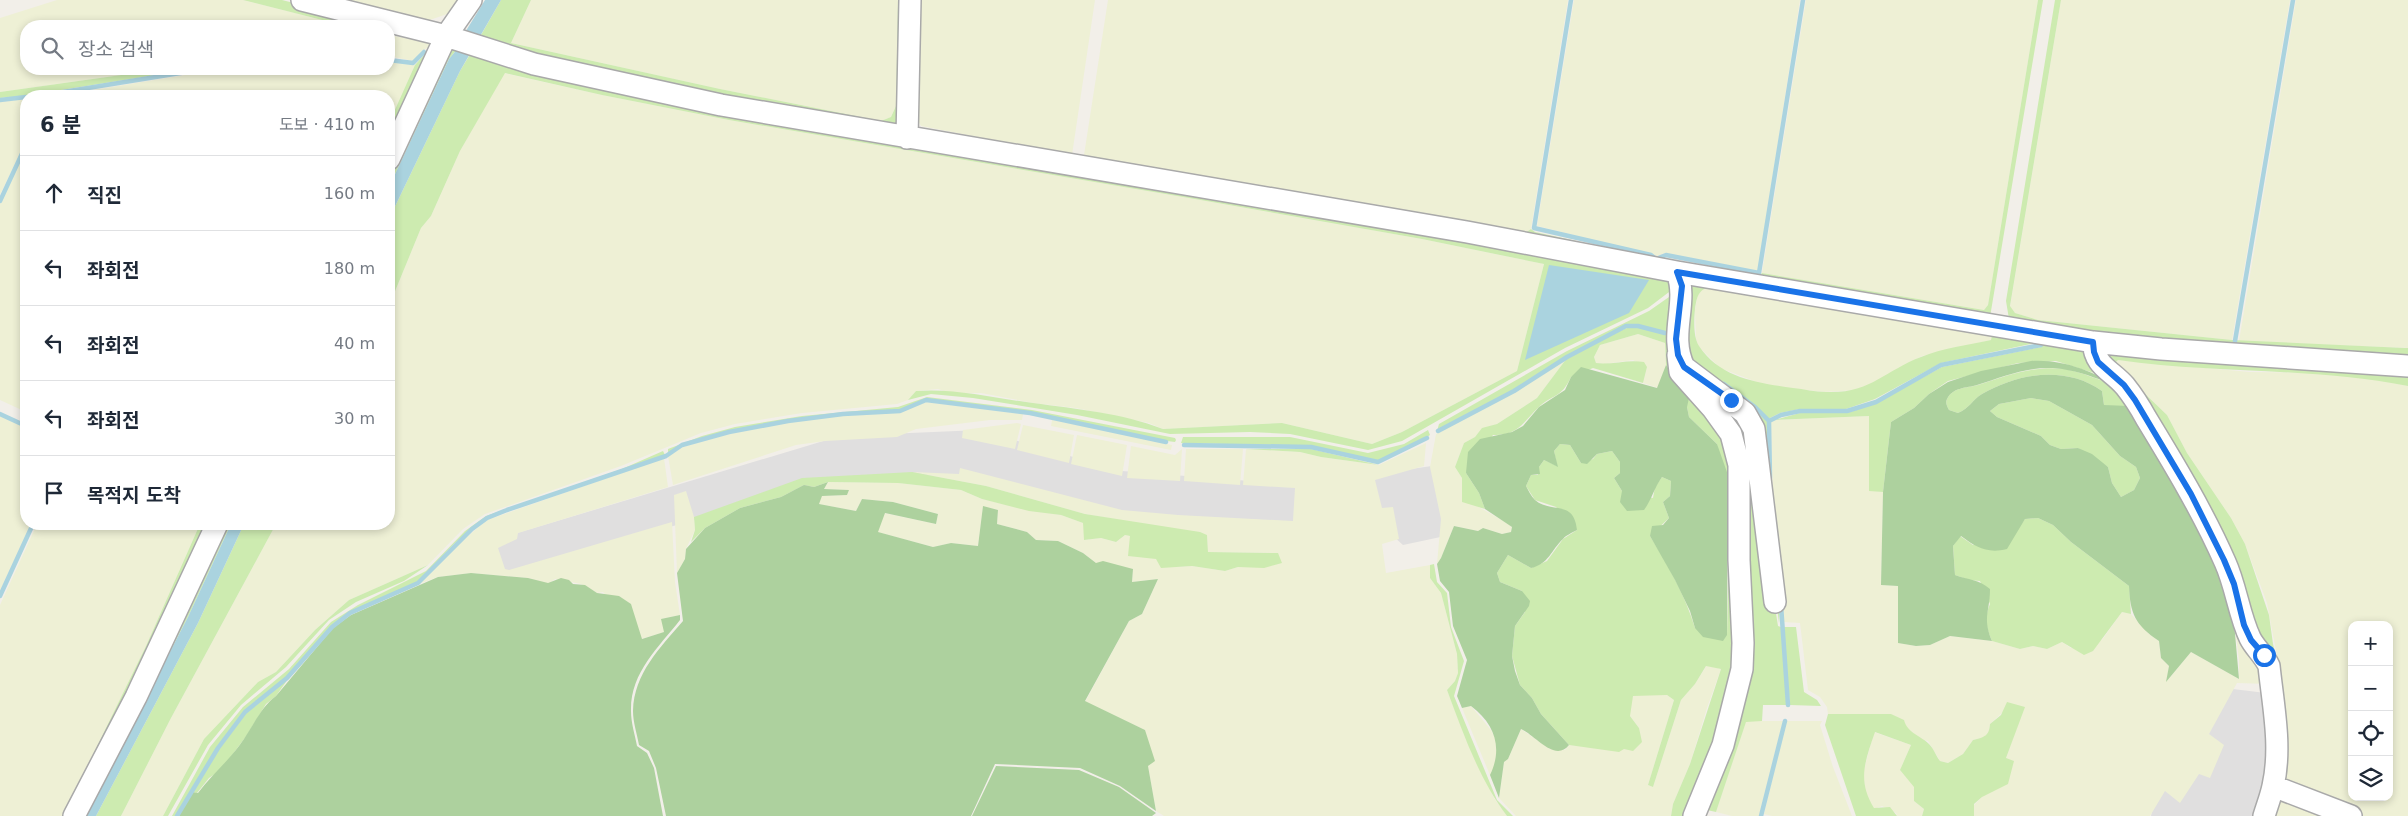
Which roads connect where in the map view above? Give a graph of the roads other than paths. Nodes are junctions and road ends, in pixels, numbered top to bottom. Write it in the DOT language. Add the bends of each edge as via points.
graph roads {
  1 [pos="302,0"];
  2 [pos="471,0"];
  3 [pos="910,0"];
  4 [pos="381,20"];
  5 [pos="395,24"];
  6 [pos="452,38"];
  7 [pos="907,138"];
  8 [pos="395,147"];
  9 [pos="1677,272"];
  10 [pos="2093,342"];
  11 [pos="1678,355"];
  12 [pos="2408,366"];
  13 [pos="215,530"];
  14 [pos="1775,602"];
  15 [pos="2273,786"];
  16 [pos="74,816"];
  17 [pos="1694,816"];
  18 [pos="2264,816"];
  19 [pos="2351,816"];
  1 -- 4 [label="street"];
  2 -- 6 [label="street"];
  3 -- 7 [label="street"];
  5 -- 6 [label="street"];
  6 -- 7 [label="street" via="534,64 721,105"];
  6 -- 8 [label="street"];
  7 -- 9 [label="street" via="1467,232"];
  9 -- 10 [label="street"];
  9 -- 11 [label="street" via="1682,286 1676,339"];
  10 -- 12 [label="street" via="2162,350"];
  10 -- 15 [label="street" via="2098,362 2124,385 2135,400 2191,494 2234,584 2244,625 2269,666 2277,739"];
  11 -- 14 [label="street" via="1684,367 1745,413 1754,429"];
  11 -- 17 [label="street" via="1680,372 1731,434 1739,465 1742,669 1723,745"];
  13 -- 16 [label="street" via="136,697"];
  15 -- 18 [label="street"];
  15 -- 19 [label="street"];
}
